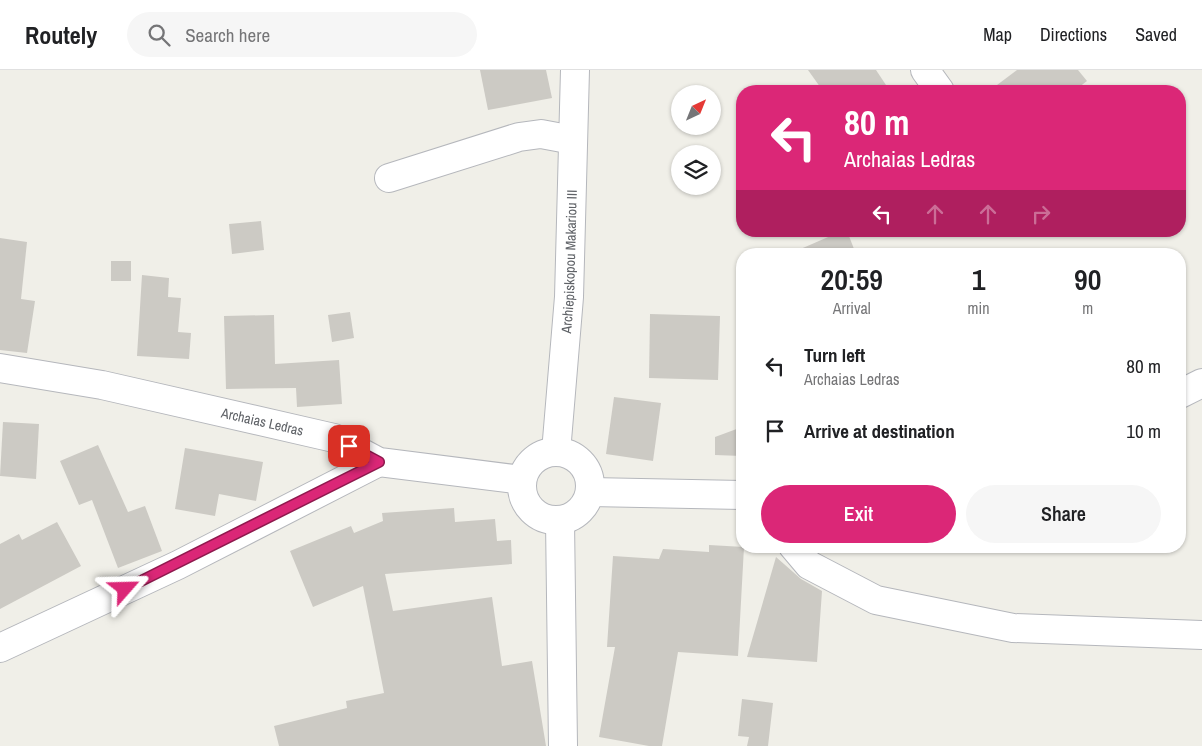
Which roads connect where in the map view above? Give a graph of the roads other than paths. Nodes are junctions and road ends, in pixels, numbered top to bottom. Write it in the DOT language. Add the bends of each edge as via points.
graph roads {
  1 [pos="575,70"];
  2 [pos="925,70"];
  3 [pos="936,85"];
  4 [pos="573,140"];
  5 [pos="389,178"];
  6 [pos="0,368"];
  7 [pos="1202,383"];
  8 [pos="1186,391"];
  9 [pos="556,452"];
  10 [pos="379,462"];
  11 [pos="522,480"];
  12 [pos="590,492"];
  13 [pos="736,495"];
  14 [pos="560,521"];
  15 [pos="799,553"];
  16 [pos="1202,635"];
  17 [pos="0,648"];
  18 [pos="563,746"];
  1 -- 4 [label="street, Archiepiskopou Makariou III"];
  2 -- 3 [label="street"];
  4 -- 5 [label="street" via="541,134 520,136"];
  4 -- 9 [label="street, Archiepiskopou Makariou III" via="569,297"];
  6 -- 10 [label="street, Archaias Ledras" via="102,384 334,438"];
  7 -- 8 [label="street"];
  9 -- 11 [label="street" via="547,453 530,463"];
  9 -- 12 [label="street" via="566,453 582,464 590,482"];
  10 -- 11 [label="street, Archaias Ledras"];
  10 -- 17 [label="street" via="178,565"];
  11 -- 14 [label="street" via="522,491 531,510 549,520"];
  12 -- 13 [label="street"];
  12 -- 14 [label="street" via="582,508"];
  14 -- 18 [label="street"];
  15 -- 16 [label="street" via="809,565 876,600 1013,628"];
}
